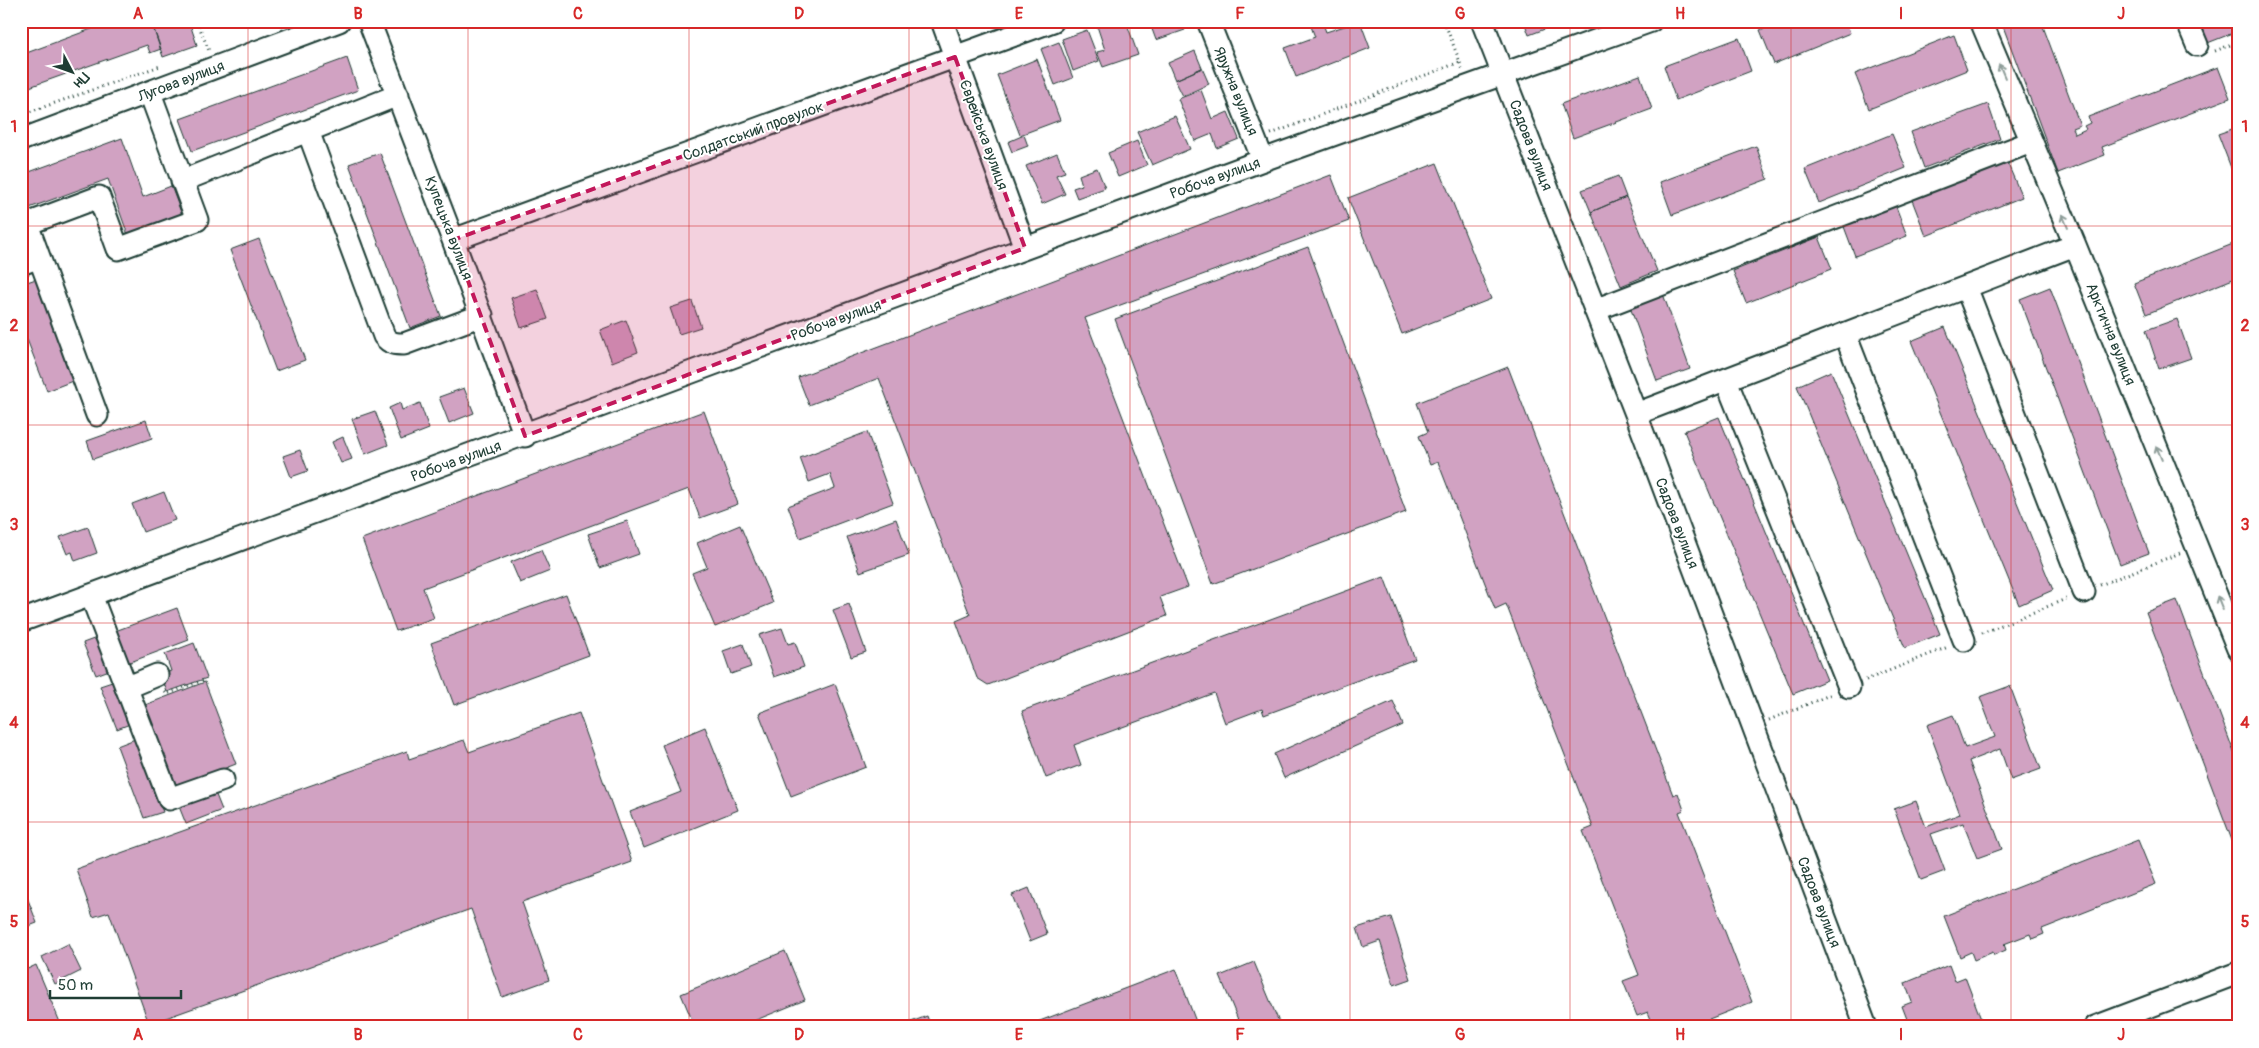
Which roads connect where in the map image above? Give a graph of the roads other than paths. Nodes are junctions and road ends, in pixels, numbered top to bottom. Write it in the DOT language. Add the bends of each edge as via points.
graph roads {
  1 [pos="339,21"];
  2 [pos="368,21"];
  3 [pos="942,21"];
  4 [pos="1053,21"];
  5 [pos="1208,21"];
  6 [pos="1482,21"];
  7 [pos="1651,21"];
  8 [pos="1981,21"];
  9 [pos="2187,21"];
  10 [pos="2197,45"];
  11 [pos="955,57"];
  12 [pos="1504,76"];
  13 [pos="150,93"];
  14 [pos="398,95"];
  15 [pos="308,131"];
  16 [pos="21,140"];
  17 [pos="2032,142"];
  18 [pos="1263,160"];
  19 [pos="182,181"];
  20 [pos="454,240"];
  21 [pos="2075,245"];
  22 [pos="1025,248"];
  23 [pos="30,260"];
  24 [pos="1966,287"];
  25 [pos="1595,310"];
  26 [pos="482,315"];
  27 [pos="1845,334"];
  28 [pos="1726,380"];
  29 [pos="97,414"];
  30 [pos="1636,414"];
  31 [pos="525,436"];
  32 [pos="2084,592"];
  33 [pos="91,595"];
  34 [pos="21,621"];
  35 [pos="1964,640"];
  36 [pos="2236,642"];
  37 [pos="154,677"];
  38 [pos="1849,687"];
  39 [pos="126,688"];
  40 [pos="223,780"];
  41 [pos="2238,972"];
  42 [pos="1866,1027"];
  43 [pos="2095,1027"];
  1 -- 13 [label="street, Лугова вулиця"];
  2 -- 14 [label="street, Купецька вулиця"];
  3 -- 11 [label="street, Єврейська вулиця"];
  4 -- 11 [label="street, Солдатський провулок"];
  5 -- 18 [label="street, Яружна вулиця"];
  6 -- 12 [label="street, Садова вулиця"];
  7 -- 12 [label="street, Робоча вулиця"];
  17 -- 8 [label="street, Арктична вулиця, one-way"];
  9 -- 10 [label="street"];
  11 -- 20 [label="street, Солдатський провулок"];
  11 -- 22 [label="street, Єврейська вулиця"];
  12 -- 18 [label="street, Робоча вулиця"];
  12 -- 25 [label="street, Садова вулиця"];
  13 -- 16 [label="street, Лугова вулиця"];
  13 -- 19 [label="street"];
  14 -- 15 [label="street"];
  14 -- 20 [label="street, Купецька вулиця"];
  15 -- 19 [label="street"];
  15 -- 26 [label="street" via="388,341 404,344"];
  21 -- 17 [label="street, Арктична вулиця, one-way"];
  17 -- 25 [label="street"];
  18 -- 22 [label="street, Робоча вулиця"];
  19 -- 23 [label="street" via="197,220 118,249 99,197 27,224"];
  20 -- 26 [label="street, Купецька вулиця"];
  21 -- 24 [label="street"];
  36 -- 21 [label="street, Арктична вулиця, one-way"];
  22 -- 31 [label="street, Робоча вулиця"];
  23 -- 29 [label="street"];
  24 -- 27 [label="street"];
  24 -- 32 [label="street"];
  25 -- 30 [label="street, Садова вулиця"];
  26 -- 31 [label="street, Купецька вулиця"];
  27 -- 28 [label="street"];
  27 -- 35 [label="street"];
  28 -- 30 [label="street"];
  28 -- 38 [label="street"];
  30 -- 42 [label="street, Садова вулиця"];
  31 -- 33 [label="street, Робоча вулиця"];
  33 -- 34 [label="street, Робоча вулиця"];
  33 -- 39 [label="street"];
  37 -- 39 [label="street"];
  39 -- 40 [label="street" via="169,799"];
  41 -- 43 [label="street"];
}
